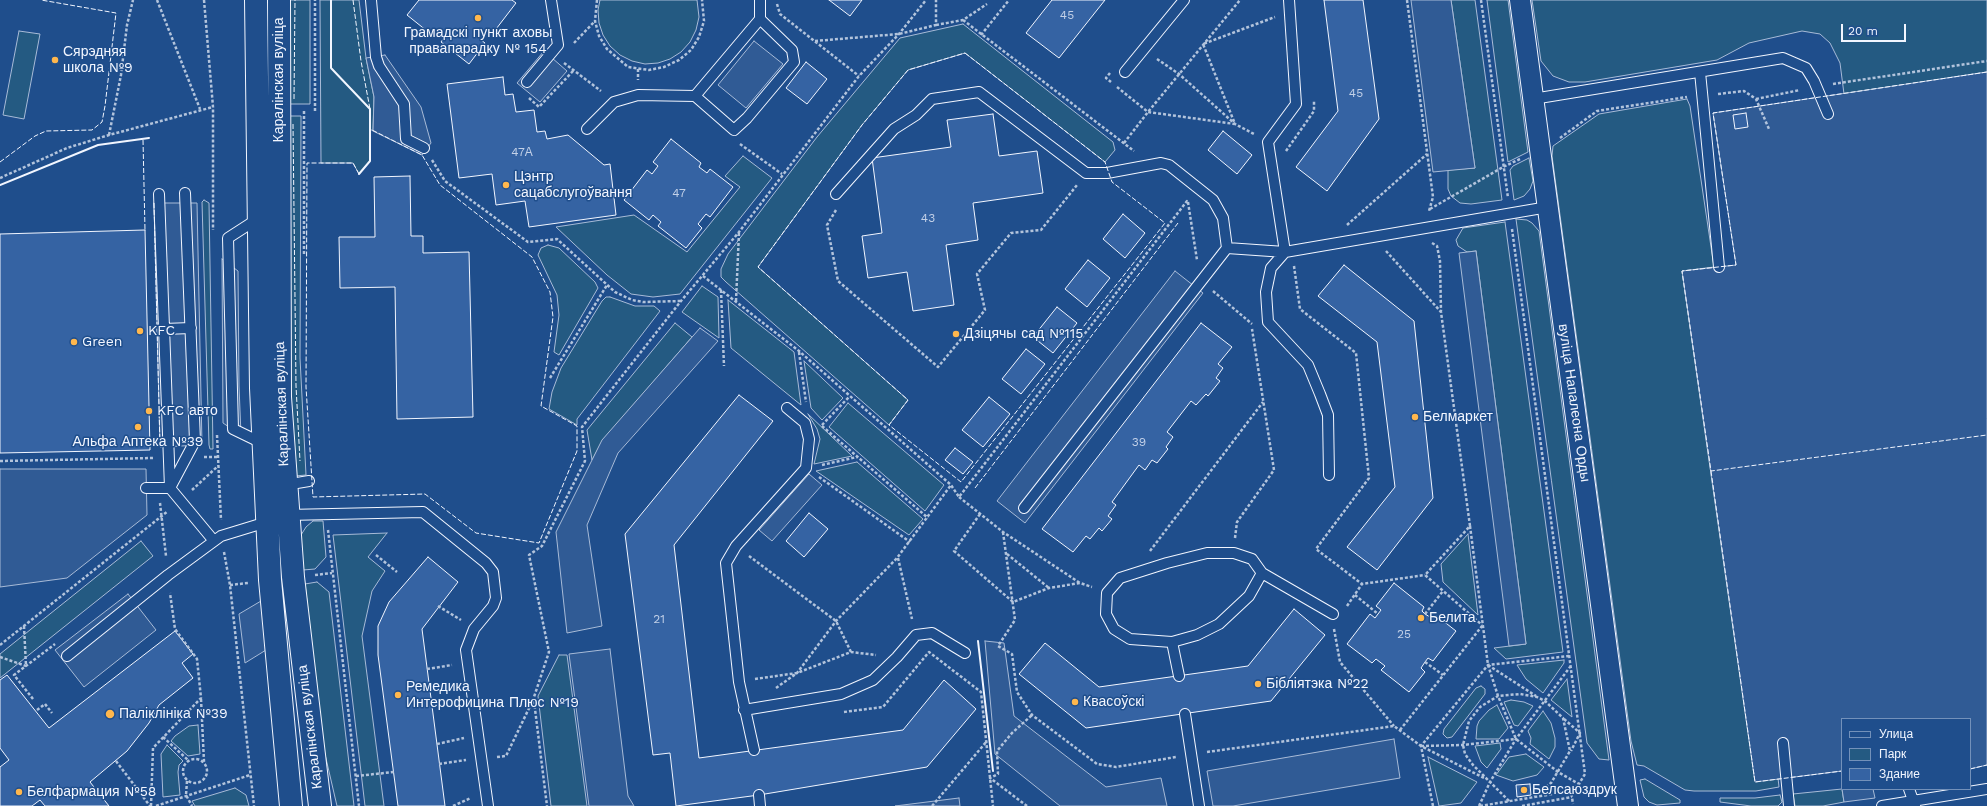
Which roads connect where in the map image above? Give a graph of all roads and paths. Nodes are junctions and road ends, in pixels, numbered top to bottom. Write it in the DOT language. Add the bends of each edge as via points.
graph roads {
  1 [pos="133,0"];
  2 [pos="156,0"];
  3 [pos="204,0"];
  4 [pos="256,0"];
  5 [pos="279,0"];
  6 [pos="315,0"];
  7 [pos="371,0"];
  8 [pos="551,0"];
  9 [pos="597,0"];
  10 [pos="702,0"];
  11 [pos="760,0"];
  12 [pos="776,0"];
  13 [pos="926,0"];
  14 [pos="936,0"];
  15 [pos="1009,0"];
  16 [pos="1184,0"];
  17 [pos="1240,0"];
  18 [pos="1289,0"];
  19 [pos="1407,0"];
  20 [pos="1481,0"];
  21 [pos="1520,0"];
  22 [pos="987,4"];
  23 [pos="1290,11"];
  24 [pos="760,19"];
  25 [pos="963,20"];
  26 [pos="595,21"];
  27 [pos="936,25"];
  28 [pos="899,34"];
  29 [pos="981,35"];
  30 [pos="815,41"];
  31 [pos="1204,44"];
  32 [pos="569,48"];
  33 [pos="1143,49"];
  34 [pos="559,59"];
  35 [pos="1987,61"];
  36 [pos="1125,72"];
  37 [pos="1700,72"];
  38 [pos="1179,74"];
  39 [pos="859,76"];
  40 [pos="1106,78"];
  41 [pos="528,82"];
  42 [pos="1817,87"];
  43 [pos="1313,95"];
  44 [pos="1703,95"];
  45 [pos="695,96"];
  46 [pos="1533,99"];
  47 [pos="1756,99"];
  48 [pos="614,102"];
  49 [pos="200,109"];
  50 [pos="304,111"];
  51 [pos="315,111"];
  52 [pos="1148,112"];
  53 [pos="1828,114"];
  54 [pos="1235,124"];
  55 [pos="587,128"];
  56 [pos="1769,129"];
  57 [pos="734,130"];
  58 [pos="109,135"];
  59 [pos="1268,142"];
  60 [pos="1124,143"];
  61 [pos="424,148"];
  62 [pos="1540,150"];
  63 [pos="1284,154"];
  64 [pos="1427,154"];
  65 [pos="1150,164"];
  66 [pos="1504,167"];
  67 [pos="782,174"];
  68 [pos="1086,174"];
  69 [pos="0,178"];
  70 [pos="185,193"];
  71 [pos="159,194"];
  72 [pos="836,194"];
  73 [pos="1188,201"];
  74 [pos="1192,205"];
  75 [pos="1548,207"];
  76 [pos="1430,209"];
  77 [pos="1426,213"];
  78 [pos="1510,214"];
  79 [pos="259,218"];
  80 [pos="1352,226"];
  81 [pos="739,232"];
  82 [pos="1427,241"];
  83 [pos="1381,246"];
  84 [pos="1227,248"];
  85 [pos="1285,252"];
  86 [pos="304,262"];
  87 [pos="1294,265"];
  88 [pos="1719,267"];
  89 [pos="703,276"];
  90 [pos="1200,280"];
  91 [pos="607,286"];
  92 [pos="721,290"];
  93 [pos="681,301"];
  94 [pos="736,301"];
  95 [pos="1441,312"];
  96 [pos="1268,322"];
  97 [pos="1251,323"];
  98 [pos="190,328"];
  99 [pos="1256,328"];
  100 [pos="164,330"];
  101 [pos="799,352"];
  102 [pos="724,366"];
  103 [pos="550,378"];
  104 [pos="849,397"];
  105 [pos="1263,401"];
  106 [pos="806,403"];
  107 [pos="787,408"];
  108 [pos="817,420"];
  109 [pos="822,426"];
  110 [pos="217,438"];
  111 [pos="264,444"];
  112 [pos="857,457"];
  113 [pos="156,458"];
  114 [pos="0,461"];
  115 [pos="218,466"];
  116 [pos="806,468"];
  117 [pos="1330,475"];
  118 [pos="309,481"];
  119 [pos="297,483"];
  120 [pos="951,485"];
  121 [pos="146,488"];
  122 [pos="170,488"];
  123 [pos="959,497"];
  124 [pos="181,501"];
  125 [pos="1024,508"];
  126 [pos="326,514"];
  127 [pos="980,514"];
  128 [pos="278,518"];
  129 [pos="928,518"];
  130 [pos="1470,526"];
  131 [pos="1003,532"];
  132 [pos="217,538"];
  133 [pos="910,542"];
  134 [pos="736,546"];
  135 [pos="1007,554"];
  136 [pos="1234,554"];
  137 [pos="376,555"];
  138 [pos="897,558"];
  139 [pos="396,572"];
  140 [pos="1134,572"];
  141 [pos="1262,573"];
  142 [pos="1424,575"];
  143 [pos="1080,583"];
  144 [pos="1362,584"];
  145 [pos="1049,588"];
  146 [pos="1443,591"];
  147 [pos="1108,593"];
  148 [pos="1355,595"];
  149 [pos="1013,602"];
  150 [pos="1346,607"];
  151 [pos="1333,614"];
  152 [pos="1378,614"];
  153 [pos="1425,614"];
  154 [pos="836,621"];
  155 [pos="1482,625"];
  156 [pos="24,626"];
  157 [pos="1333,626"];
  158 [pos="174,627"];
  159 [pos="916,635"];
  160 [pos="1172,642"];
  161 [pos="0,645"];
  162 [pos="49,648"];
  163 [pos="851,652"];
  164 [pos="929,652"];
  165 [pos="965,653"];
  166 [pos="67,656"];
  167 [pos="1569,656"];
  168 [pos="0,657"];
  169 [pos="897,657"];
  170 [pos="1425,662"];
  171 [pos="459,663"];
  172 [pos="1488,665"];
  173 [pos="26,666"];
  174 [pos="1570,667"];
  175 [pos="427,669"];
  176 [pos="797,673"];
  177 [pos="1443,675"];
  178 [pos="1179,676"];
  179 [pos="739,682"];
  180 [pos="1498,696"];
  181 [pos="1537,697"];
  182 [pos="201,698"];
  183 [pos="33,699"];
  184 [pos="534,700"];
  185 [pos="1545,701"];
  186 [pos="38,710"];
  187 [pos="744,710"];
  188 [pos="838,712"];
  189 [pos="52,713"];
  190 [pos="1185,714"];
  191 [pos="1032,716"];
  192 [pos="1563,718"];
  193 [pos="1394,726"];
  194 [pos="1400,730"];
  195 [pos="1580,734"];
  196 [pos="163,737"];
  197 [pos="468,738"];
  198 [pos="1516,739"];
  199 [pos="987,741"];
  200 [pos="1783,743"];
  201 [pos="436,744"];
  202 [pos="1463,745"];
  203 [pos="1421,746"];
  204 [pos="754,750"];
  205 [pos="1570,751"];
  206 [pos="1191,755"];
  207 [pos="482,758"];
  208 [pos="188,760"];
  209 [pos="116,762"];
  210 [pos="204,762"];
  211 [pos="439,764"];
  212 [pos="394,772"];
  213 [pos="1558,772"];
  214 [pos="250,775"];
  215 [pos="356,776"];
  216 [pos="990,778"];
  217 [pos="1486,779"];
  218 [pos="187,781"];
  219 [pos="1490,782"];
  220 [pos="1579,784"];
  221 [pos="1987,789"];
  222 [pos="1909,790"];
  223 [pos="1571,791"];
  224 [pos="186,795"];
  225 [pos="759,795"];
  226 [pos="474,797"];
  227 [pos="1534,797"];
  228 [pos="1572,797"];
  229 [pos="1529,798"];
  230 [pos="1509,801"];
  231 [pos="1531,804"];
  232 [pos="1573,804"];
  233 [pos="1914,804"];
  234 [pos="151,806"];
  235 [pos="156,806"];
  236 [pos="192,806"];
  237 [pos="254,806"];
  238 [pos="291,806"];
  239 [pos="320,806"];
  240 [pos="359,806"];
  241 [pos="453,806"];
  242 [pos="488,806"];
  243 [pos="547,806"];
  244 [pos="760,806"];
  245 [pos="932,806"];
  246 [pos="993,806"];
  247 [pos="1027,806"];
  248 [pos="1199,806"];
  249 [pos="1433,806"];
  250 [pos="1479,806"];
  251 [pos="1522,806"];
  252 [pos="1628,806"];
  253 [pos="1789,806"];
  254 [pos="1882,806"];
  1 -- 58 [label="path" via="126,25 121,75"];
  2 -- 49 [label="path"];
  3 -- 49 [label="path" via="213,107"];
  4 -- 79 [label="main road, Каралінская вуліца"];
  5 -- 128 [label="main road, Каралінская вуліца"];
  6 -- 51 [label="path"];
  7 -- 61 [label="lane" via="379,66 404,104 406,140"];
  8 -- 41 [label="lane" via="558,45"];
  9 -- 26 [label="path"];
  10 -- 26 [label="path" via="704,21 691,50 679,60 649,70 628,67 607,50 599,36"];
  11 -- 24 [label="lane"];
  12 -- 30 [label="path" via="780,14"];
  13 -- 28 [label="path"];
  14 -- 27 [label="path"];
  15 -- 29 [label="path"];
  16 -- 33 [label="lane"];
  17 -- 31 [label="path"];
  18 -- 23 [label="lane"];
  19 -- 64 [label="path"];
  20 -- 66 [label="path"];
  21 -- 46 [label="street, вуліца Напалеона Орды"];
  22 -- 25 [label="path"];
  23 -- 31 [label="path"];
  23 -- 59 [label="lane" via="1296,104"];
  24 -- 45 [label="lane"];
  24 -- 57 [label="lane" via="792,50 794,62"];
  25 -- 27 [label="path"];
  25 -- 29 [label="path"];
  26 -- 32 [label="path"];
  27 -- 28 [label="path"];
  28 -- 30 [label="path"];
  28 -- 39 [label="path"];
  29 -- 60 [label="path"];
  30 -- 39 [label="path"];
  31 -- 38 [label="path"];
  31 -- 54 [label="path"];
  33 -- 36 [label="lane"];
  33 -- 38 [label="path"];
  34 -- 48 [label="path"];
  35 -- 42 [label="path"];
  37 -- 42 [label="lane" via="1783,58 1806,68"];
  37 -- 44 [label="lane"];
  37 -- 46 [label="lane"];
  38 -- 52 [label="path"];
  38 -- 54 [label="path"];
  39 -- 67 [label="path"];
  40 -- 52 [label="path"];
  42 -- 47 [label="path"];
  42 -- 53 [label="lane"];
  43 -- 63 [label="path" via="1314,111"];
  44 -- 47 [label="path" via="1744,91"];
  44 -- 62 [label="path" via="1597,111"];
  44 -- 88 [label="lane"];
  45 -- 48 [label="lane" via="638,95"];
  45 -- 57 [label="lane"];
  46 -- 62 [label="street, вуліца Напалеона Орды"];
  47 -- 56 [label="path"];
  48 -- 55 [label="lane"];
  49 -- 58 [label="path"];
  50 -- 86 [label="path"];
  52 -- 54 [label="path"];
  52 -- 60 [label="path"];
  54 -- 59 [label="path"];
  57 -- 67 [label="path" via="736,142"];
  58 -- 69 [label="path" via="67,148"];
  59 -- 85 [label="lane"];
  60 -- 65 [label="path"];
  61 -- 91 [label="path" via="445,181 528,242 558,239"];
  62 -- 66 [label="path"];
  62 -- 75 [label="street, вуліца Напалеона Орды"];
  64 -- 76 [label="path" via="1433,197"];
  64 -- 80 [label="path" via="1344,227"];
  65 -- 68 [label="lane" via="1107,173"];
  65 -- 84 [label="lane" via="1169,165 1213,200 1223,218"];
  66 -- 76 [label="path"];
  66 -- 78 [label="path"];
  67 -- 81 [label="path"];
  68 -- 72 [label="lane" via="979,92 932,99 916,115 894,129"];
  68 -- 72 [label="path" via="1041,230 1011,233 977,274 984,310 938,367 838,281 827,225 836,212"];
  70 -- 98 [label="lane"];
  71 -- 100 [label="lane"];
  73 -- 74 [label="path"];
  73 -- 90 [label="path"];
  73 -- 123 [label="path"];
  75 -- 78 [label="lane"];
  75 -- 252 [label="street, вуліца Напалеона Орды"];
  76 -- 77 [label="path"];
  78 -- 85 [label="lane"];
  78 -- 167 [label="path"];
  79 -- 111 [label="main road, Каралінская вуліца"];
  79 -- 111 [label="lane" via="228,238 233,429"];
  81 -- 89 [label="path"];
  81 -- 94 [label="path"];
  82 -- 95 [label="path" via="1437,246 1440,261"];
  83 -- 95 [label="path"];
  84 -- 85 [label="lane"];
  84 -- 90 [label="lane"];
  85 -- 96 [label="lane" via="1272,268 1266,292"];
  87 -- 144 [label="path" via="1300,309 1356,353 1369,478 1316,549"];
  89 -- 92 [label="path"];
  89 -- 93 [label="path"];
  90 -- 97 [label="path"];
  90 -- 125 [label="lane"];
  91 -- 93 [label="path" via="632,300"];
  91 -- 103 [label="path"];
  92 -- 94 [label="path"];
  92 -- 102 [label="path"];
  93 -- 184 [label="path" via="582,427 585,462 542,546 529,555 549,652"];
  94 -- 101 [label="path"];
  95 -- 130 [label="path"];
  96 -- 97 [label="path"];
  96 -- 117 [label="lane" via="1308,365 1323,401 1328,414"];
  97 -- 99 [label="path"];
  97 -- 105 [label="path"];
  98 -- 100 [label="lane"];
  98 -- 122 [label="lane" via="195,441"];
  100 -- 122 [label="lane"];
  101 -- 104 [label="path"];
  101 -- 106 [label="path"];
  104 -- 109 [label="path"];
  104 -- 120 [label="path"];
  105 -- 136 [label="path" via="1274,470 1237,522"];
  105 -- 140 [label="path"];
  107 -- 116 [label="lane" via="805,423 809,439"];
  108 -- 109 [label="path"];
  109 -- 112 [label="path"];
  110 -- 115 [label="path"];
  111 -- 128 [label="main road, Каралінская вуліца"];
  112 -- 116 [label="path"];
  112 -- 129 [label="path"];
  113 -- 114 [label="path"];
  115 -- 124 [label="path"];
  115 -- 132 [label="path"];
  116 -- 133 [label="path"];
  116 -- 134 [label="lane"];
  118 -- 119 [label="lane"];
  120 -- 123 [label="path"];
  120 -- 129 [label="path"];
  121 -- 122 [label="lane"];
  122 -- 124 [label="lane"];
  123 -- 127 [label="path"];
  124 -- 132 [label="lane"];
  124 -- 156 [label="path"];
  126 -- 128 [label="lane"];
  126 -- 207 [label="lane" via="423,512 486,563 493,572 496,598 493,606 474,629 466,650"];
  126 -- 215 [label="path"];
  127 -- 131 [label="path"];
  127 -- 149 [label="path" via="954,551"];
  128 -- 132 [label="lane"];
  128 -- 238 [label="main road, Каралінская вуліца" via="270,580"];
  128 -- 239 [label="main road, Каралінская вуліца"];
  129 -- 133 [label="path"];
  130 -- 142 [label="path"];
  130 -- 155 [label="path"];
  131 -- 135 [label="path"];
  131 -- 143 [label="path"];
  132 -- 166 [label="lane"];
  132 -- 214 [label="path" via="230,585"];
  133 -- 138 [label="path"];
  134 -- 154 [label="path"];
  134 -- 179 [label="lane" via="726,563"];
  135 -- 145 [label="path"];
  135 -- 149 [label="path"];
  136 -- 140 [label="lane" via="1207,553"];
  136 -- 141 [label="lane" via="1252,559"];
  137 -- 139 [label="path"];
  138 -- 154 [label="path"];
  138 -- 159 [label="path"];
  140 -- 147 [label="lane" via="1120,578"];
  141 -- 151 [label="lane"];
  141 -- 160 [label="lane" via="1249,596 1219,624 1197,635"];
  142 -- 144 [label="path"];
  142 -- 146 [label="path"];
  143 -- 145 [label="path"];
  143 -- 147 [label="path"];
  144 -- 148 [label="path"];
  145 -- 149 [label="path"];
  146 -- 153 [label="path"];
  146 -- 155 [label="path"];
  147 -- 160 [label="lane" via="1106,614 1114,629 1130,638"];
  148 -- 150 [label="path"];
  148 -- 152 [label="path"];
  149 -- 191 [label="path" via="1015,620 998,646 1012,654 1017,692"];
  154 -- 163 [label="path"];
  154 -- 176 [label="path"];
  155 -- 172 [label="path"];
  155 -- 177 [label="path"];
  156 -- 161 [label="path"];
  156 -- 173 [label="path"];
  157 -- 193 [label="path" via="1340,662"];
  158 -- 182 [label="path" via="197,659"];
  159 -- 164 [label="path"];
  159 -- 165 [label="lane" via="932,633"];
  159 -- 169 [label="lane"];
  160 -- 178 [label="lane"];
  162 -- 173 [label="path"];
  163 -- 169 [label="path"];
  163 -- 176 [label="path"];
  164 -- 188 [label="path" via="883,707"];
  164 -- 199 [label="path" via="981,692"];
  167 -- 172 [label="path"];
  167 -- 174 [label="path"];
  168 -- 173 [label="path"];
  169 -- 187 [label="lane" via="873,680 841,694"];
  170 -- 177 [label="path"];
  171 -- 175 [label="path"];
  172 -- 180 [label="path"];
  172 -- 181 [label="path"];
  172 -- 203 [label="path"];
  173 -- 183 [label="path" via="14,676"];
  174 -- 185 [label="path"];
  174 -- 195 [label="path"];
  176 -- 179 [label="path"];
  177 -- 194 [label="path"];
  179 -- 187 [label="lane"];
  180 -- 181 [label="path" via="1520,694"];
  180 -- 198 [label="path"];
  180 -- 202 [label="path" via="1480,707 1469,721"];
  181 -- 185 [label="path"];
  182 -- 196 [label="path"];
  182 -- 210 [label="path"];
  184 -- 207 [label="path" via="506,756"];
  184 -- 243 [label="path"];
  185 -- 192 [label="path"];
  185 -- 198 [label="path"];
  186 -- 189 [label="path" via="45,704"];
  187 -- 204 [label="lane"];
  190 -- 206 [label="lane"];
  191 -- 206 [label="path" via="1097,764 1116,767"];
  191 -- 216 [label="path" via="1012,733 997,751 998,774"];
  192 -- 195 [label="path"];
  192 -- 205 [label="path"];
  193 -- 194 [label="path"];
  193 -- 206 [label="path"];
  194 -- 203 [label="path"];
  195 -- 205 [label="path"];
  195 -- 220 [label="path" via="1585,774"];
  196 -- 208 [label="path"];
  196 -- 234 [label="path" via="153,748"];
  197 -- 201 [label="path"];
  198 -- 202 [label="path"];
  198 -- 213 [label="path"];
  198 -- 219 [label="path"];
  199 -- 216 [label="path"];
  199 -- 245 [label="path"];
  200 -- 253 [label="lane"];
  202 -- 203 [label="path"];
  202 -- 217 [label="path" via="1465,754"];
  203 -- 217 [label="path"];
  203 -- 249 [label="path"];
  205 -- 213 [label="path"];
  206 -- 248 [label="lane"];
  207 -- 211 [label="path"];
  207 -- 242 [label="lane"];
  208 -- 210 [label="path" via="196,758"];
  208 -- 218 [label="path" via="182,770"];
  209 -- 234 [label="path"];
  210 -- 218 [label="path" via="207,770 205,777 195,783"];
  212 -- 215 [label="path"];
  213 -- 220 [label="path"];
  213 -- 227 [label="path" via="1551,783"];
  214 -- 224 [label="path"];
  214 -- 237 [label="path"];
  215 -- 240 [label="path"];
  216 -- 246 [label="path"];
  216 -- 247 [label="path"];
  217 -- 219 [label="path"];
  218 -- 224 [label="path"];
  219 -- 230 [label="path"];
  219 -- 250 [label="path"];
  220 -- 223 [label="path"];
  221 -- 233 [label="lane"];
  222 -- 233 [label="lane"];
  223 -- 227 [label="path"];
  223 -- 228 [label="path"];
  224 -- 235 [label="path"];
  224 -- 236 [label="path"];
  225 -- 244 [label="lane"];
  226 -- 241 [label="path"];
  227 -- 229 [label="path"];
  228 -- 231 [label="path"];
  228 -- 232 [label="path"];
  229 -- 230 [label="path"];
  229 -- 231 [label="path"];
  230 -- 250 [label="path"];
  231 -- 251 [label="path"];
  233 -- 254 [label="lane"];
}
